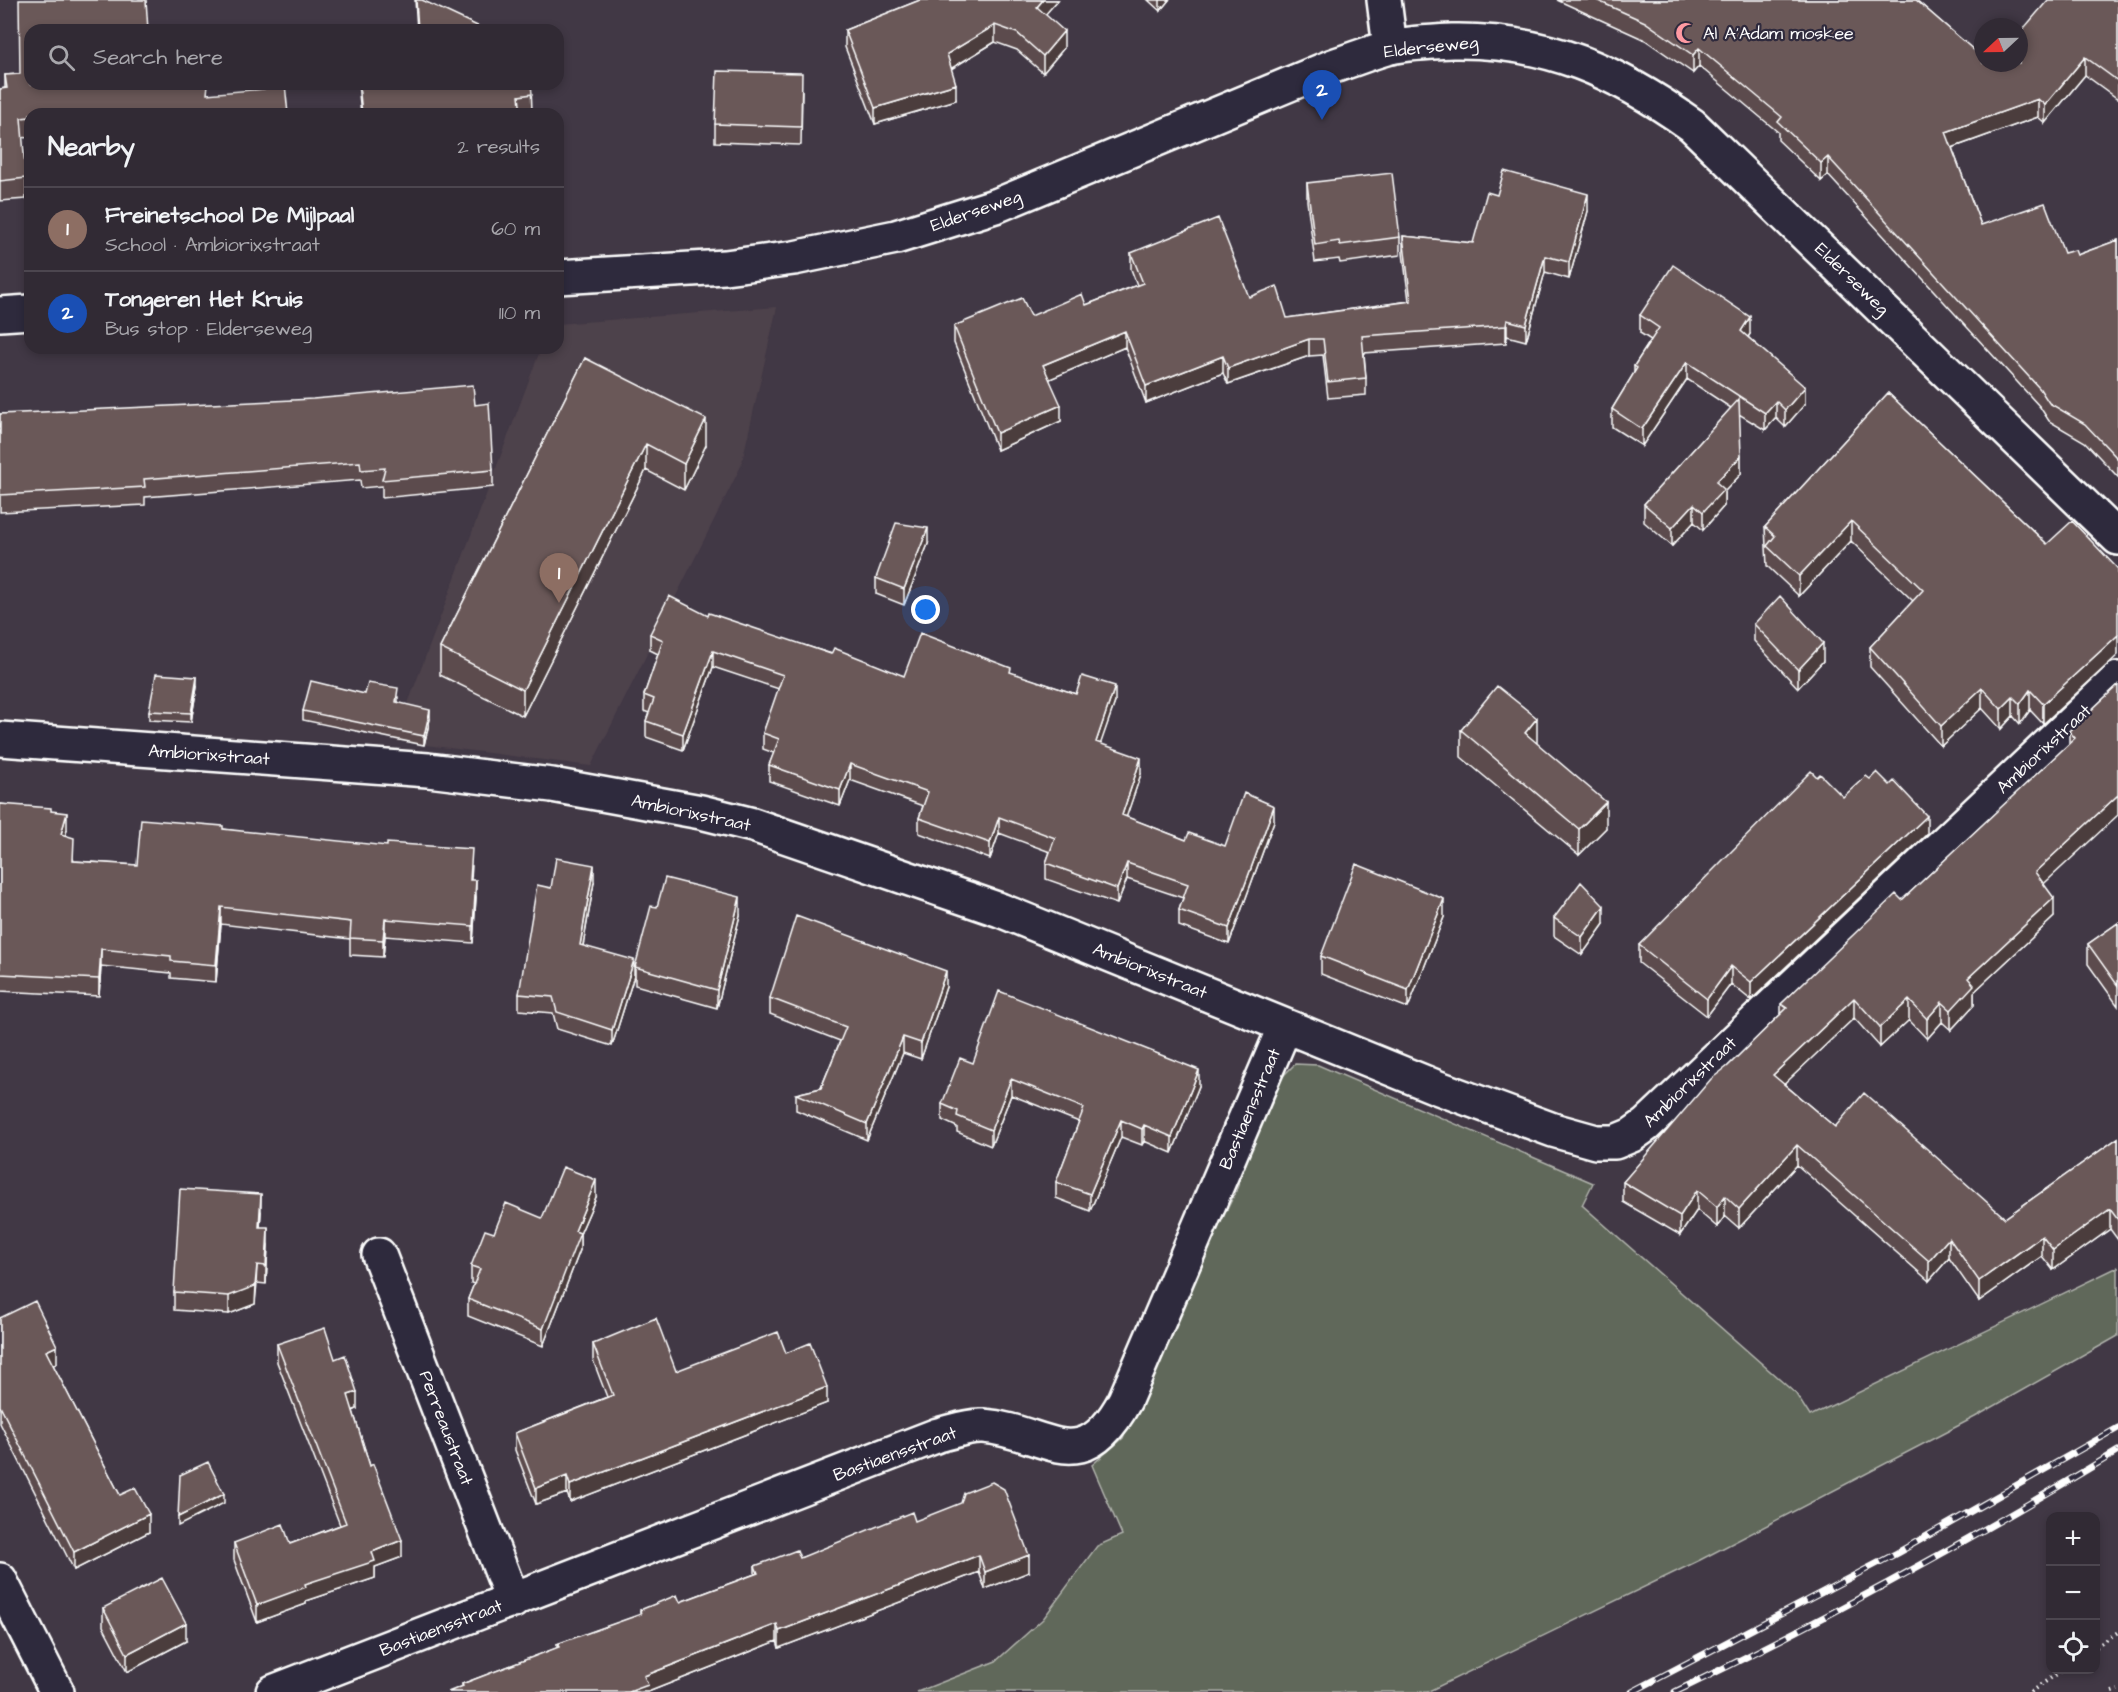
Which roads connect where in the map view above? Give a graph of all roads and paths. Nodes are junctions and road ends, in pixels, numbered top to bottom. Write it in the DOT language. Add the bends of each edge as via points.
graph roads {
  1 [pos="1384,0"];
  2 [pos="1390,47"];
  3 [pos="564,278"];
  4 [pos="24,312"];
  5 [pos="0,314"];
  6 [pos="2118,538"];
  7 [pos="2118,679"];
  8 [pos="0,739"];
  9 [pos="1285,1026"];
  10 [pos="379,1255"];
  11 [pos="0,1580"];
  12 [pos="513,1601"];
  13 [pos="2118,1632"];
  14 [pos="2100,1644"];
  15 [pos="2057,1674"];
  16 [pos="2118,1690"];
  17 [pos="57,1692"];
  18 [pos="273,1692"];
  19 [pos="2030,1692"];
  20 [pos="2112,1692"];
  1 -- 2 [label="street"];
  2 -- 3 [label="street, Elderseweg" via="1333,66 998,206 896,237 794,258 725,267"];
  2 -- 6 [label="street, Elderseweg" via="1485,41 1529,47 1582,62 1653,97 1729,159"];
  4 -- 5 [label="street"];
  7 -- 9 [label="street, Ambiorixstraat" via="1632,1135 1615,1142 1596,1142 1553,1130 1436,1088"];
  8 -- 9 [label="street, Ambiorixstraat" via="428,770 552,785 702,812 753,825 1000,910"];
  9 -- 12 [label="street, Bastiaensstraat" via="1125,1400 1112,1425 1095,1438 1075,1446 1054,1446 981,1426 938,1435"];
  10 -- 12 [label="street, Perreaustraat"];
  11 -- 17 [label="street"];
  12 -- 18 [label="street, Bastiaensstraat"];
  13 -- 14 [label="path"];
  15 -- 19 [label="path"];
  16 -- 20 [label="path"];
}
